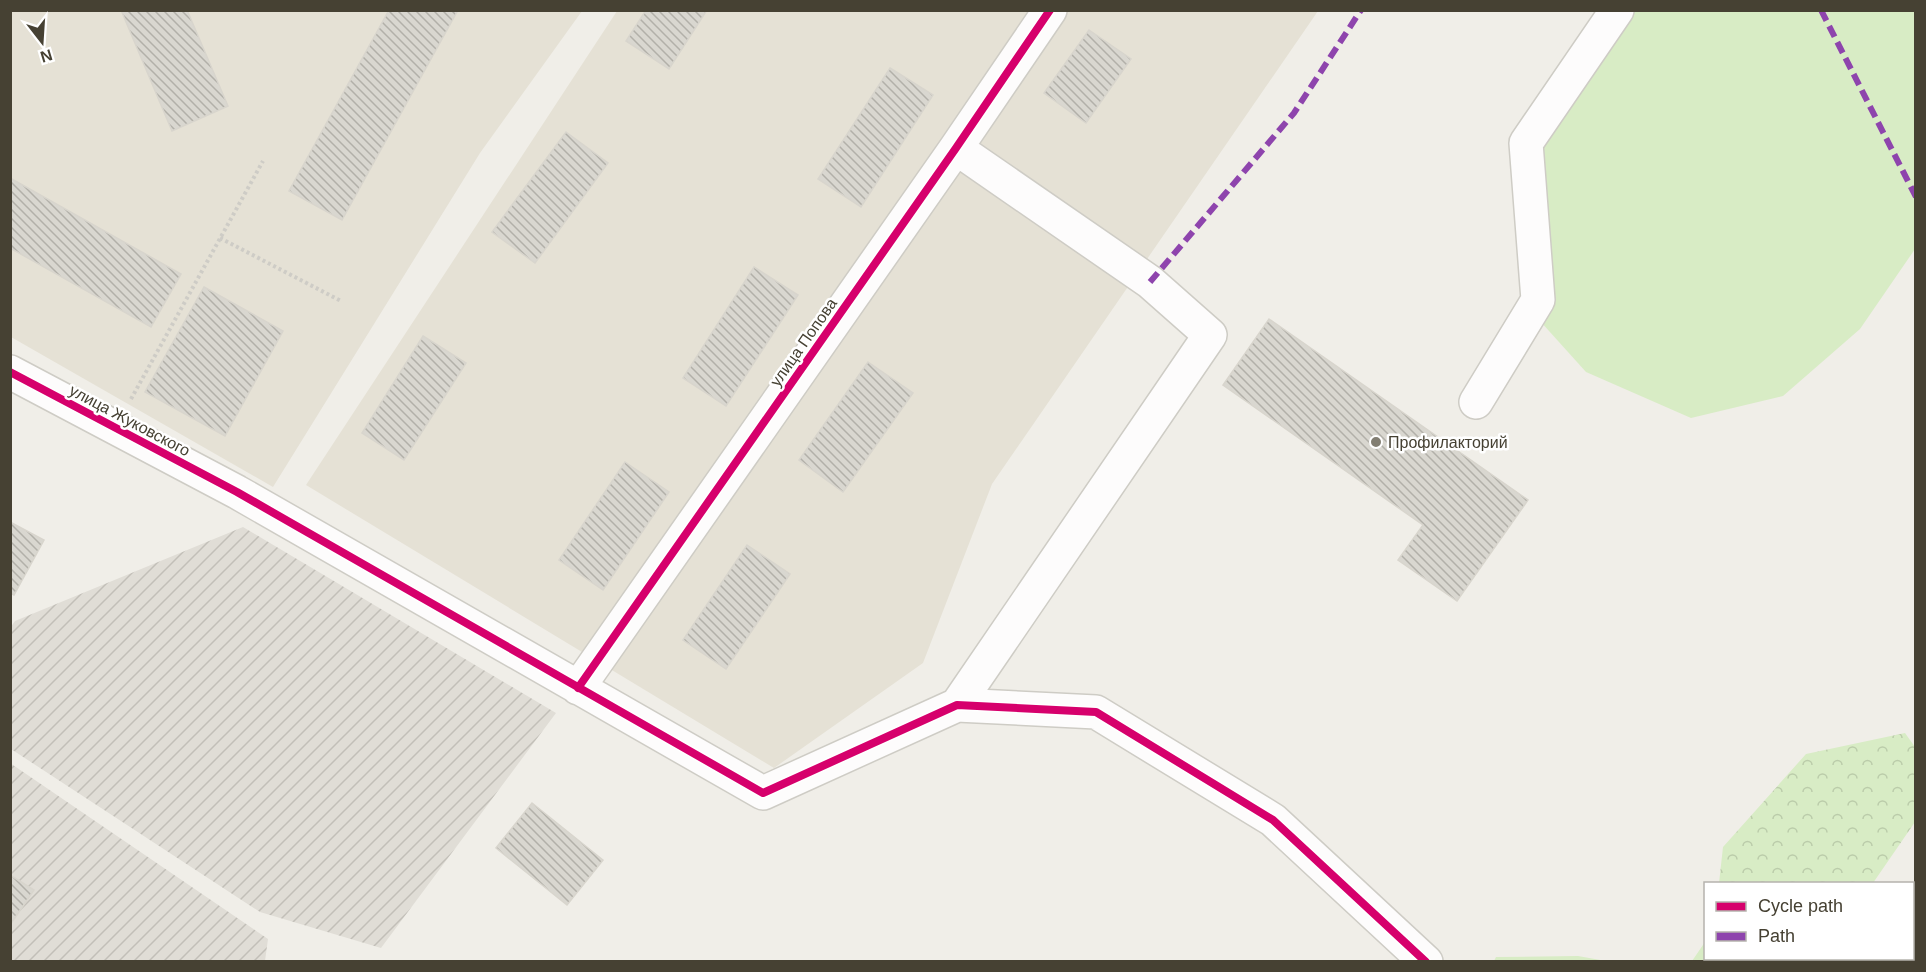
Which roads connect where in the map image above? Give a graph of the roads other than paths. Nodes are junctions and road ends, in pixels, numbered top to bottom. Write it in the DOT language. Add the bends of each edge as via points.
graph roads {
  1 [pos="1050,10"];
  2 [pos="1617,10"];
  3 [pos="956,148"];
  4 [pos="10,372"];
  5 [pos="1476,402"];
  6 [pos="578,688"];
  7 [pos="957,705"];
  8 [pos="1426,962"];
  1 -- 3 [label="street, улица Попова"];
  2 -- 5 [label="street" via="1526,143 1538,300"];
  3 -- 6 [label="street, улица Попова"];
  3 -- 7 [label="street" via="1150,282 1210,335"];
  4 -- 6 [label="street, улица Жуковского" via="237,492"];
  6 -- 7 [label="street, улица Жуковского" via="763,793"];
  7 -- 8 [label="street" via="1096,712 1273,820"];
}
